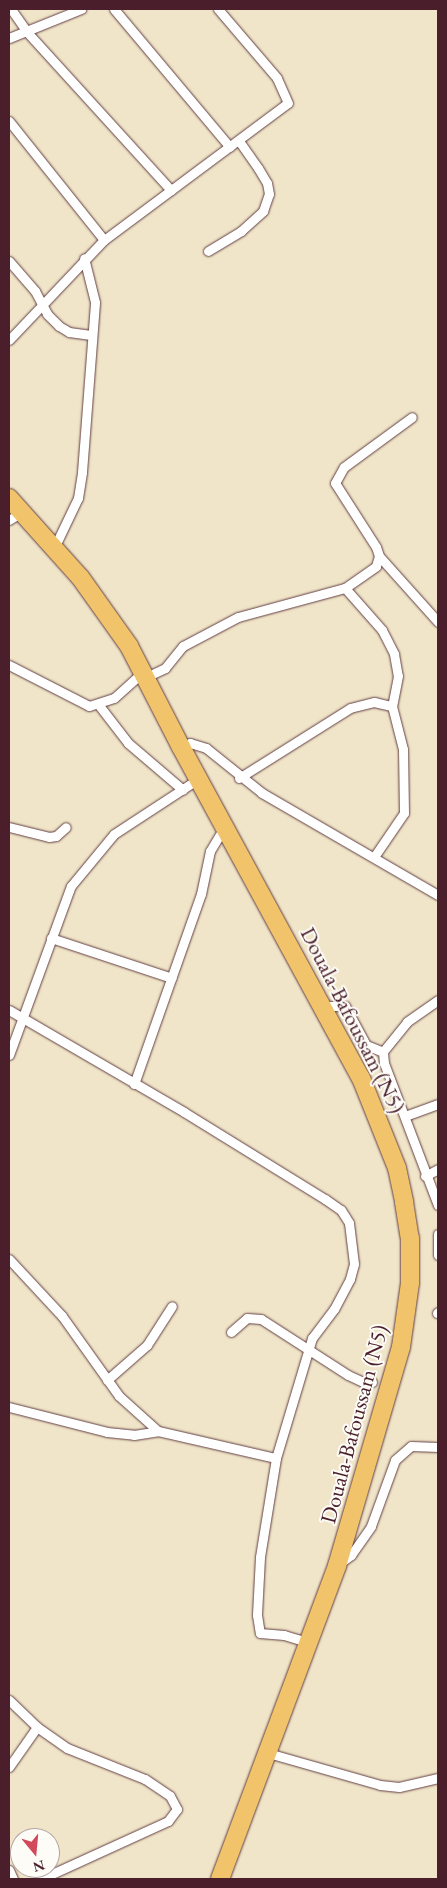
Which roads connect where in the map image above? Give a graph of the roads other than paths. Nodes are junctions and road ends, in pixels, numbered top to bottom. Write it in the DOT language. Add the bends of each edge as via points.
graph roads {
  1 [pos="10,9"];
  2 [pos="81,9"];
  3 [pos="114,9"];
  4 [pos="218,9"];
  5 [pos="27,32"];
  6 [pos="9,38"];
  7 [pos="9,121"];
  8 [pos="239,141"];
  9 [pos="230,147"];
  10 [pos="172,190"];
  11 [pos="104,240"];
  12 [pos="208,250"];
  13 [pos="84,258"];
  14 [pos="9,261"];
  15 [pos="41,303"];
  16 [pos="91,335"];
  17 [pos="9,340"];
  18 [pos="412,417"];
  19 [pos="9,498"];
  20 [pos="15,516"];
  21 [pos="54,548"];
  22 [pos="379,556"];
  23 [pos="345,588"];
  24 [pos="438,622"];
  25 [pos="9,665"];
  26 [pos="144,675"];
  27 [pos="98,704"];
  28 [pos="392,706"];
  29 [pos="180,747"];
  30 [pos="239,778"];
  31 [pos="198,779"];
  32 [pos="183,790"];
  33 [pos="226,825"];
  34 [pos="9,827"];
  35 [pos="66,827"];
  36 [pos="374,857"];
  37 [pos="438,895"];
  38 [pos="51,938"];
  39 [pos="172,978"];
  40 [pos="438,1000"];
  41 [pos="321,1006"];
  42 [pos="9,1010"];
  43 [pos="20,1019"];
  44 [pos="383,1052"];
  45 [pos="9,1055"];
  46 [pos="134,1084"];
  47 [pos="438,1104"];
  48 [pos="405,1116"];
  49 [pos="438,1169"];
  50 [pos="426,1176"];
  51 [pos="438,1205"];
  52 [pos="438,1234"];
  53 [pos="438,1256"];
  54 [pos="9,1258"];
  55 [pos="172,1306"];
  56 [pos="231,1332"];
  57 [pos="308,1350"];
  58 [pos="107,1380"];
  59 [pos="372,1382"];
  60 [pos="9,1407"];
  61 [pos="158,1431"];
  62 [pos="438,1447"];
  63 [pos="276,1458"];
  64 [pos="337,1566"];
  65 [pos="310,1643"];
  66 [pos="9,1700"];
  67 [pos="37,1727"];
  68 [pos="268,1753"];
  69 [pos="9,1767"];
  70 [pos="438,1778"];
  71 [pos="9,1870"];
  72 [pos="13,1879"];
  73 [pos="41,1879"];
  74 [pos="220,1879"];
  1 -- 5 [label="street"];
  2 -- 5 [label="street"];
  3 -- 9 [label="street"];
  4 -- 8 [label="street" via="272,72 288,98 286,106"];
  5 -- 6 [label="street"];
  5 -- 10 [label="street"];
  7 -- 11 [label="street"];
  8 -- 9 [label="street"];
  8 -- 12 [label="street" via="267,183 269,194 263,211 241,231"];
  9 -- 10 [label="street"];
  10 -- 11 [label="street"];
  11 -- 13 [label="street"];
  13 -- 15 [label="street"];
  13 -- 16 [label="street" via="95,302"];
  14 -- 15 [label="street"];
  15 -- 16 [label="street" via="59,326 69,332"];
  15 -- 17 [label="street"];
  16 -- 21 [label="street" via="78,498"];
  18 -- 22 [label="street" via="344,467 336,483"];
  19 -- 20 [label="highway, Douala-Bafoussam (N5)"];
  20 -- 21 [label="highway, Douala-Bafoussam (N5)"];
  21 -- 26 [label="highway, Douala-Bafoussam (N5)" via="112,618"];
  22 -- 23 [label="street" via="376,566"];
  22 -- 24 [label="street"];
  23 -- 26 [label="street" via="238,617 183,646 165,668"];
  23 -- 28 [label="street" via="391,646 398,676"];
  25 -- 27 [label="street" via="76,702"];
  26 -- 27 [label="street" via="114,698"];
  26 -- 29 [label="highway, Douala-Bafoussam (N5)"];
  27 -- 32 [label="street" via="128,743"];
  28 -- 30 [label="street" via="374,702 350,708"];
  28 -- 36 [label="street" via="403,749 404,813"];
  29 -- 30 [label="street" via="190,743 206,748"];
  29 -- 31 [label="highway, Douala-Bafoussam (N5)"];
  30 -- 36 [label="street"];
  31 -- 32 [label="street"];
  31 -- 33 [label="highway, Douala-Bafoussam (N5)"];
  32 -- 38 [label="street" via="114,834 92,858 63,899"];
  33 -- 39 [label="street" via="210,851 202,894"];
  33 -- 41 [label="highway, Douala-Bafoussam (N5)"];
  34 -- 35 [label="street" via="49,837 56,836"];
  36 -- 37 [label="street"];
  38 -- 39 [label="street"];
  38 -- 43 [label="street"];
  39 -- 46 [label="street"];
  40 -- 44 [label="street" via="407,1022 386,1044"];
  41 -- 44 [label="street" via="345,1006 366,1045"];
  41 -- 64 [label="highway, Douala-Bafoussam (N5)" via="377,1112 398,1168 410,1238 410,1283 401,1347"];
  42 -- 43 [label="street"];
  43 -- 45 [label="street"];
  43 -- 46 [label="street"];
  44 -- 48 [label="street"];
  46 -- 57 [label="street" via="341,1210 349,1222 354,1264 343,1294 320,1323"];
  47 -- 48 [label="street"];
  48 -- 50 [label="street"];
  49 -- 50 [label="street"];
  50 -- 51 [label="street"];
  52 -- 53 [label="street"];
  54 -- 58 [label="street" via="62,1316"];
  55 -- 58 [label="street" via="147,1345"];
  56 -- 57 [label="street" via="253,1316"];
  57 -- 59 [label="street" via="348,1375 363,1382"];
  57 -- 63 [label="street"];
  58 -- 61 [label="street" via="119,1396"];
  60 -- 61 [label="street" via="123,1434"];
  61 -- 63 [label="street"];
  62 -- 64 [label="street" via="411,1446 395,1460 371,1526 351,1555"];
  63 -- 65 [label="street" via="260,1557 257,1615 260,1633 284,1635"];
  64 -- 65 [label="highway, Douala-Bafoussam (N5)"];
  65 -- 68 [label="highway, Douala-Bafoussam (N5)"];
  66 -- 67 [label="street"];
  67 -- 69 [label="street"];
  67 -- 73 [label="street" via="83,1757 145,1779 170,1796 177,1809 168,1820"];
  68 -- 70 [label="street" via="380,1785 400,1787"];
  68 -- 74 [label="highway, Douala-Bafoussam (N5)"];
  71 -- 72 [label="street"];
}
